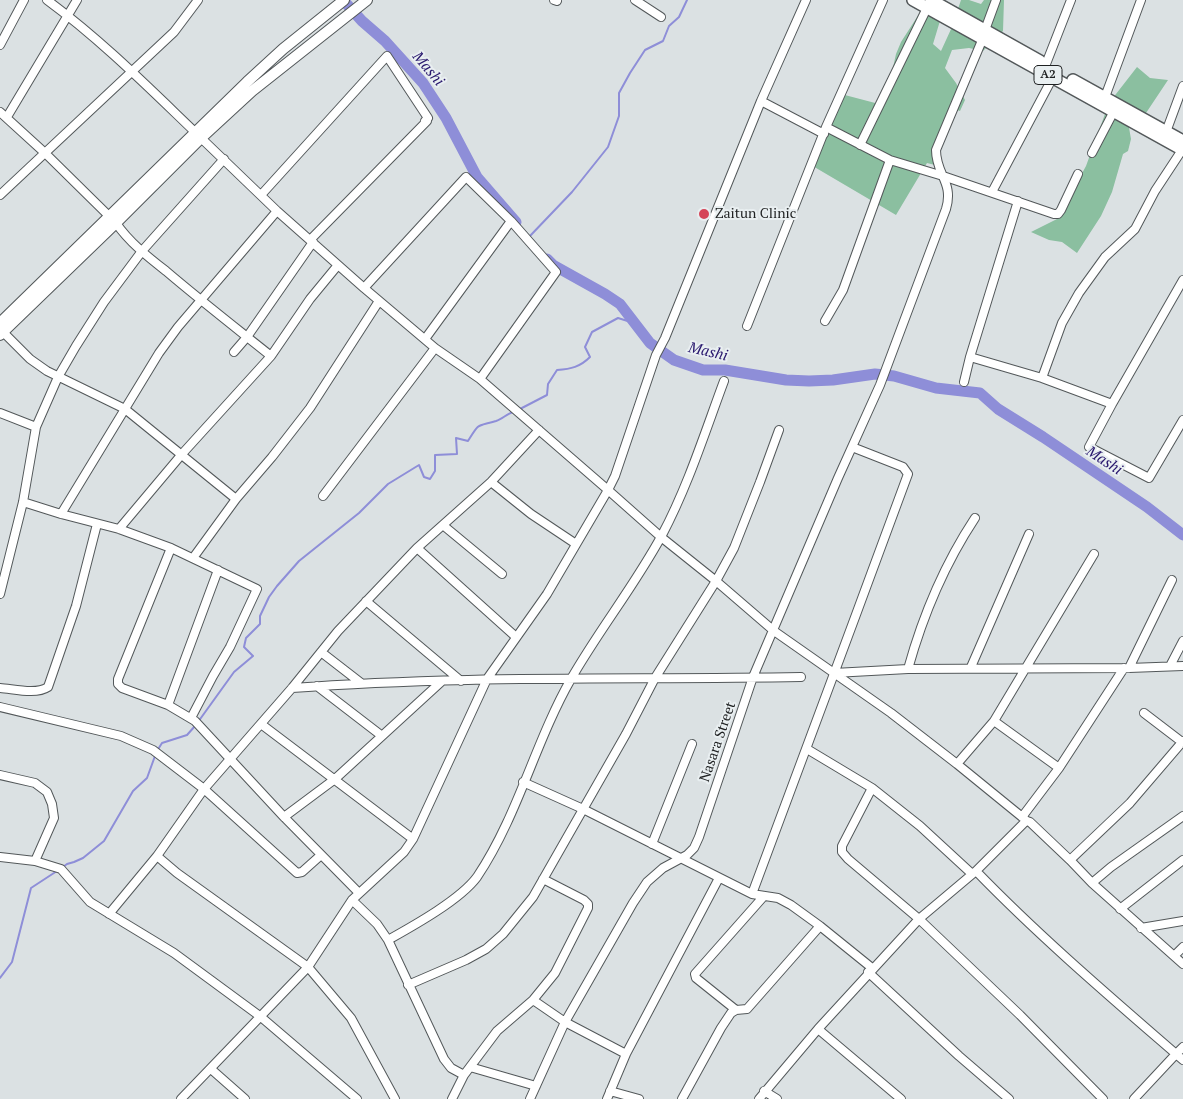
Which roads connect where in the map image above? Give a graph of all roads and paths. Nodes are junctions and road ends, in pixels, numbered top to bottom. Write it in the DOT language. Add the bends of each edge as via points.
graph roads {
  1 [pos="24,0"];
  2 [pos="47,0"];
  3 [pos="77,0"];
  4 [pos="198,0"];
  5 [pos="344,0"];
  6 [pos="367,0"];
  7 [pos="635,0"];
  8 [pos="806,0"];
  9 [pos="883,0"];
  10 [pos="913,0"];
  11 [pos="996,0"];
  12 [pos="1071,0"];
  13 [pos="1141,0"];
  14 [pos="929,4"];
  15 [pos="948,4"];
  16 [pos="68,16"];
  17 [pos="661,17"];
  18 [pos="984,34"];
  19 [pos="0,45"];
  20 [pos="1046,64"];
  21 [pos="133,72"];
  22 [pos="1053,77"];
  23 [pos="1183,86"];
  24 [pos="1105,97"];
  25 [pos="761,101"];
  26 [pos="1114,112"];
  27 [pos="4,115"];
  28 [pos="825,131"];
  29 [pos="1166,132"];
  30 [pos="198,135"];
  31 [pos="860,145"];
  32 [pos="1183,147"];
  33 [pos="45,153"];
  34 [pos="1092,153"];
  35 [pos="224,159"];
  36 [pos="890,160"];
  37 [pos="1078,174"];
  38 [pos="943,176"];
  39 [pos="992,192"];
  40 [pos="0,195"];
  41 [pos="261,195"];
  42 [pos="1018,201"];
  43 [pos="277,211"];
  44 [pos="112,220"];
  45 [pos="511,221"];
  46 [pos="311,241"];
  47 [pos="142,251"];
  48 [pos="338,265"];
  49 [pos="1183,280"];
  50 [pos="364,288"];
  51 [pos="200,300"];
  52 [pos="379,301"];
  53 [pos="825,321"];
  54 [pos="747,326"];
  55 [pos="1,330"];
  56 [pos="247,337"];
  57 [pos="425,339"];
  58 [pos="435,348"];
  59 [pos="234,352"];
  60 [pos="272,356"];
  61 [pos="970,357"];
  62 [pos="58,377"];
  63 [pos="1042,378"];
  64 [pos="480,379"];
  65 [pos="724,381"];
  66 [pos="964,382"];
  67 [pos="1112,404"];
  68 [pos="125,409"];
  69 [pos="0,413"];
  70 [pos="1183,420"];
  71 [pos="36,427"];
  72 [pos="539,430"];
  73 [pos="779,430"];
  74 [pos="852,447"];
  75 [pos="182,454"];
  76 [pos="491,482"];
  77 [pos="608,490"];
  78 [pos="322,496"];
  79 [pos="236,499"];
  80 [pos="22,502"];
  81 [pos="60,514"];
  82 [pos="975,518"];
  83 [pos="97,524"];
  84 [pos="444,526"];
  85 [pos="119,530"];
  86 [pos="1029,534"];
  87 [pos="661,537"];
  88 [pos="576,544"];
  89 [pos="171,548"];
  90 [pos="417,548"];
  91 [pos="1094,554"];
  92 [pos="193,558"];
  93 [pos="218,570"];
  94 [pos="502,574"];
  95 [pos="2,579"];
  96 [pos="1172,580"];
  97 [pos="716,581"];
  98 [pos="0,594"];
  99 [pos="366,601"];
  100 [pos="774,631"];
  101 [pos="516,637"];
  102 [pos="1183,642"];
  103 [pos="320,652"];
  104 [pos="1170,666"];
  105 [pos="1183,666"];
  106 [pos="971,667"];
  107 [pos="1027,667"];
  108 [pos="908,668"];
  109 [pos="1126,668"];
  110 [pos="834,673"];
  111 [pos="801,676"];
  112 [pos="753,677"];
  113 [pos="656,678"];
  114 [pos="487,679"];
  115 [pos="571,679"];
  116 [pos="461,680"];
  117 [pos="442,681"];
  118 [pos="361,683"];
  119 [pos="317,686"];
  120 [pos="0,688"];
  121 [pos="292,688"];
  122 [pos="168,705"];
  123 [pos="0,707"];
  124 [pos="1144,713"];
  125 [pos="191,718"];
  126 [pos="994,720"];
  127 [pos="260,724"];
  128 [pos="382,736"];
  129 [pos="1182,742"];
  130 [pos="692,744"];
  131 [pos="807,749"];
  132 [pos="230,759"];
  133 [pos="957,764"];
  134 [pos="1059,768"];
  135 [pos="0,775"];
  136 [pos="335,778"];
  137 [pos="523,782"];
  138 [pos="872,788"];
  139 [pos="204,789"];
  140 [pos="583,809"];
  141 [pos="284,816"];
  142 [pos="1183,816"];
  143 [pos="1024,819"];
  144 [pos="413,839"];
  145 [pos="652,844"];
  146 [pos="321,854"];
  147 [pos="157,856"];
  148 [pos="0,857"];
  149 [pos="682,859"];
  150 [pos="1070,860"];
  151 [pos="1183,860"];
  152 [pos="35,861"];
  153 [pos="973,872"];
  154 [pos="720,878"];
  155 [pos="543,879"];
  156 [pos="1092,883"];
  157 [pos="359,892"];
  158 [pos="752,894"];
  159 [pos="764,896"];
  160 [pos="352,900"];
  161 [pos="1120,909"];
  162 [pos="109,914"];
  163 [pos="919,919"];
  164 [pos="1183,921"];
  165 [pos="820,926"];
  166 [pos="1141,928"];
  167 [pos="388,940"];
  168 [pos="1183,947"];
  169 [pos="1174,956"];
  170 [pos="1183,964"];
  171 [pos="308,967"];
  172 [pos="870,970"];
  173 [pos="408,985"];
  174 [pos="533,1000"];
  175 [pos="736,1010"];
  176 [pos="261,1017"];
  177 [pos="565,1022"];
  178 [pos="818,1029"];
  179 [pos="1183,1047"];
  180 [pos="626,1054"];
  181 [pos="1180,1057"];
  182 [pos="470,1067"];
  183 [pos="211,1069"];
  184 [pos="464,1075"];
  185 [pos="536,1086"];
  186 [pos="764,1091"];
  187 [pos="608,1095"];
  188 [pos="181,1099"];
  189 [pos="246,1099"];
  190 [pos="357,1099"];
  191 [pos="395,1099"];
  192 [pos="452,1099"];
  193 [pos="530,1099"];
  194 [pos="639,1099"];
  195 [pos="682,1099"];
  196 [pos="759,1099"];
  197 [pos="777,1099"];
  198 [pos="901,1099"];
  199 [pos="1009,1099"];
  200 [pos="1103,1099"];
  201 [pos="1134,1099"];
  1 -- 19 [label="street"];
  2 -- 16 [label="street"];
  3 -- 16 [label="street"];
  4 -- 21 [label="street" via="174,32"];
  5 -- 30 [label="main road" via="283,49"];
  6 -- 30 [label="main road"];
  7 -- 17 [label="street"];
  8 -- 25 [label="street"];
  9 -- 28 [label="street"];
  10 -- 14 [label="highway, A2"];
  11 -- 18 [label="street, Nasara Street"];
  12 -- 20 [label="street"];
  13 -- 24 [label="street"];
  14 -- 15 [label="highway, A2"];
  14 -- 18 [label="highway, A2"];
  14 -- 31 [label="street"];
  15 -- 18 [label="highway, A2"];
  16 -- 21 [label="street"];
  16 -- 27 [label="street"];
  18 -- 20 [label="highway, A2"];
  18 -- 22 [label="highway, A2"];
  18 -- 38 [label="street, Nasara Street" via="936,150 936,161"];
  20 -- 24 [label="highway, A2"];
  21 -- 30 [label="street"];
  21 -- 33 [label="street"];
  22 -- 26 [label="highway, A2"];
  22 -- 39 [label="street"];
  23 -- 29 [label="street"];
  24 -- 29 [label="highway, A2"];
  25 -- 28 [label="street"];
  25 -- 77 [label="street" via="656,355"];
  26 -- 32 [label="highway, A2"];
  26 -- 34 [label="street"];
  27 -- 33 [label="street"];
  28 -- 31 [label="street"];
  28 -- 54 [label="street"];
  29 -- 32 [label="highway, A2"];
  30 -- 35 [label="street"];
  30 -- 44 [label="main road"];
  31 -- 36 [label="street"];
  32 -- 63 [label="street" via="1135,229 1105,257 1079,293 1062,323"];
  33 -- 40 [label="street"];
  33 -- 44 [label="street"];
  35 -- 41 [label="street"];
  35 -- 47 [label="street"];
  36 -- 38 [label="street"];
  36 -- 53 [label="street" via="842,290"];
  37 -- 42 [label="street" via="1058,214"];
  38 -- 39 [label="street"];
  38 -- 74 [label="street, Nasara Street" via="949,198 880,385"];
  39 -- 42 [label="street"];
  41 -- 43 [label="street"];
  41 -- 46 [label="street" via="388,56 427,121"];
  42 -- 61 [label="street"];
  43 -- 46 [label="street"];
  43 -- 51 [label="street"];
  44 -- 47 [label="street"];
  44 -- 55 [label="main road"];
  45 -- 50 [label="street" via="466,177"];
  45 -- 57 [label="street"];
  45 -- 64 [label="street" via="556,272"];
  46 -- 48 [label="street"];
  46 -- 56 [label="street"];
  47 -- 51 [label="street"];
  47 -- 62 [label="street" via="90,324"];
  48 -- 50 [label="street"];
  48 -- 60 [label="street" via="310,299"];
  49 -- 67 [label="street"];
  50 -- 52 [label="street"];
  51 -- 56 [label="street"];
  51 -- 68 [label="street" via="159,353"];
  52 -- 57 [label="street"];
  52 -- 79 [label="street" via="310,408"];
  55 -- 62 [label="street" via="30,359"];
  56 -- 59 [label="street"];
  56 -- 60 [label="street"];
  57 -- 58 [label="street"];
  58 -- 64 [label="street"];
  58 -- 78 [label="street"];
  60 -- 75 [label="street"];
  61 -- 63 [label="street"];
  61 -- 66 [label="street"];
  62 -- 68 [label="street"];
  62 -- 71 [label="street"];
  63 -- 67 [label="street"];
  64 -- 72 [label="street"];
  65 -- 87 [label="street"];
  67 -- 70 [label="street" via="1089,447 1149,478"];
  68 -- 75 [label="street"];
  68 -- 81 [label="street"];
  69 -- 71 [label="street"];
  71 -- 80 [label="street"];
  72 -- 76 [label="street"];
  72 -- 77 [label="street"];
  73 -- 97 [label="street" via="734,548"];
  74 -- 100 [label="street, Nasara Street"];
  74 -- 110 [label="street" via="904,467 908,474"];
  75 -- 79 [label="street"];
  75 -- 85 [label="street"];
  76 -- 84 [label="street"];
  76 -- 88 [label="street"];
  77 -- 87 [label="street"];
  77 -- 88 [label="street"];
  79 -- 92 [label="street"];
  80 -- 81 [label="street"];
  80 -- 95 [label="street"];
  81 -- 83 [label="street"];
  82 -- 108 [label="street" via="955,549 917,638"];
  83 -- 85 [label="street"];
  83 -- 120 [label="street" via="76,606 48,687 35,690"];
  84 -- 90 [label="street"];
  84 -- 94 [label="street"];
  85 -- 89 [label="street"];
  86 -- 106 [label="street"];
  87 -- 97 [label="street"];
  87 -- 115 [label="street"];
  88 -- 101 [label="street" via="547,594"];
  89 -- 92 [label="street"];
  89 -- 122 [label="street" via="118,680 122,688"];
  90 -- 99 [label="street"];
  90 -- 101 [label="street"];
  91 -- 107 [label="street"];
  92 -- 93 [label="street"];
  93 -- 122 [label="street"];
  93 -- 125 [label="street" via="257,590"];
  95 -- 98 [label="street"];
  96 -- 109 [label="street"];
  97 -- 100 [label="street"];
  97 -- 113 [label="street"];
  99 -- 103 [label="street"];
  99 -- 116 [label="street"];
  100 -- 110 [label="street"];
  100 -- 112 [label="street, Nasara Street"];
  101 -- 114 [label="street"];
  102 -- 104 [label="street"];
  103 -- 118 [label="street"];
  103 -- 121 [label="street"];
  104 -- 105 [label="street"];
  104 -- 109 [label="street"];
  106 -- 107 [label="street"];
  106 -- 108 [label="street"];
  107 -- 109 [label="street"];
  107 -- 126 [label="street"];
  108 -- 110 [label="street"];
  109 -- 134 [label="street"];
  110 -- 131 [label="street"];
  110 -- 133 [label="street"];
  111 -- 112 [label="street"];
  112 -- 113 [label="street"];
  112 -- 149 [label="street, Nasara Street" via="699,837 694,848"];
  113 -- 115 [label="street"];
  113 -- 140 [label="street"];
  114 -- 115 [label="street"];
  114 -- 116 [label="street"];
  114 -- 144 [label="street"];
  115 -- 137 [label="street"];
  116 -- 117 [label="street"];
  117 -- 118 [label="street"];
  117 -- 128 [label="street"];
  118 -- 119 [label="street"];
  119 -- 121 [label="street"];
  119 -- 128 [label="street"];
  121 -- 127 [label="street"];
  122 -- 125 [label="street"];
  123 -- 139 [label="street" via="121,736 153,750"];
  124 -- 129 [label="street"];
  125 -- 132 [label="street"];
  126 -- 133 [label="street"];
  126 -- 134 [label="street"];
  127 -- 132 [label="street"];
  127 -- 136 [label="street"];
  128 -- 136 [label="street"];
  129 -- 150 [label="street" via="1130,803"];
  130 -- 145 [label="street"];
  131 -- 138 [label="street"];
  131 -- 158 [label="street"];
  132 -- 139 [label="street"];
  132 -- 141 [label="street"];
  133 -- 143 [label="street"];
  134 -- 143 [label="street"];
  135 -- 152 [label="street" via="35,783 47,792 52,804 54,818"];
  136 -- 141 [label="street"];
  136 -- 144 [label="street"];
  137 -- 140 [label="street"];
  137 -- 167 [label="street" via="502,832 476,878 454,899"];
  138 -- 153 [label="street"];
  138 -- 163 [label="street" via="842,846 842,852"];
  139 -- 146 [label="street" via="297,873"];
  139 -- 147 [label="street"];
  140 -- 145 [label="street"];
  140 -- 155 [label="street"];
  141 -- 146 [label="street"];
  142 -- 156 [label="street"];
  143 -- 150 [label="street"];
  143 -- 153 [label="street"];
  144 -- 157 [label="street" via="404,852"];
  145 -- 149 [label="street"];
  146 -- 157 [label="street"];
  147 -- 162 [label="street"];
  147 -- 171 [label="street"];
  148 -- 152 [label="street"];
  149 -- 154 [label="street"];
  149 -- 177 [label="street, Nasara Street" via="663,868 647,882"];
  150 -- 156 [label="street"];
  151 -- 161 [label="street"];
  152 -- 162 [label="street" via="61,869 90,902"];
  153 -- 163 [label="street"];
  153 -- 181 [label="street"];
  154 -- 158 [label="street"];
  154 -- 180 [label="street"];
  155 -- 173 [label="street" via="503,934 486,949"];
  155 -- 174 [label="street" via="584,900 588,908 555,973"];
  156 -- 161 [label="street"];
  157 -- 160 [label="street"];
  158 -- 159 [label="street"];
  159 -- 165 [label="street" via="791,904"];
  159 -- 175 [label="street" via="695,974"];
  160 -- 167 [label="street" via="377,924"];
  160 -- 171 [label="street"];
  161 -- 166 [label="street"];
  162 -- 176 [label="street" via="174,953"];
  163 -- 172 [label="street"];
  163 -- 200 [label="street"];
  164 -- 166 [label="street"];
  165 -- 172 [label="street"];
  165 -- 175 [label="street" via="746,1009"];
  166 -- 169 [label="street"];
  167 -- 173 [label="street"];
  168 -- 169 [label="street"];
  169 -- 170 [label="street"];
  171 -- 176 [label="street"];
  171 -- 191 [label="street" via="351,1018"];
  172 -- 178 [label="street"];
  172 -- 199 [label="street"];
  173 -- 184 [label="street" via="444,1059 451,1068"];
  174 -- 177 [label="street"];
  174 -- 182 [label="street" via="498,1031"];
  175 -- 195 [label="street" via="721,1028"];
  176 -- 183 [label="street"];
  176 -- 190 [label="street"];
  177 -- 180 [label="street"];
  177 -- 185 [label="street, Nasara Street"];
  178 -- 186 [label="street"];
  178 -- 198 [label="street"];
  179 -- 181 [label="street"];
  180 -- 187 [label="street"];
  181 -- 201 [label="street"];
  182 -- 184 [label="street"];
  182 -- 185 [label="street"];
  183 -- 188 [label="street"];
  183 -- 189 [label="street"];
  184 -- 192 [label="street"];
  185 -- 193 [label="street, Nasara Street"];
  186 -- 196 [label="street"];
  186 -- 197 [label="street"];
  187 -- 194 [label="street"];
}
